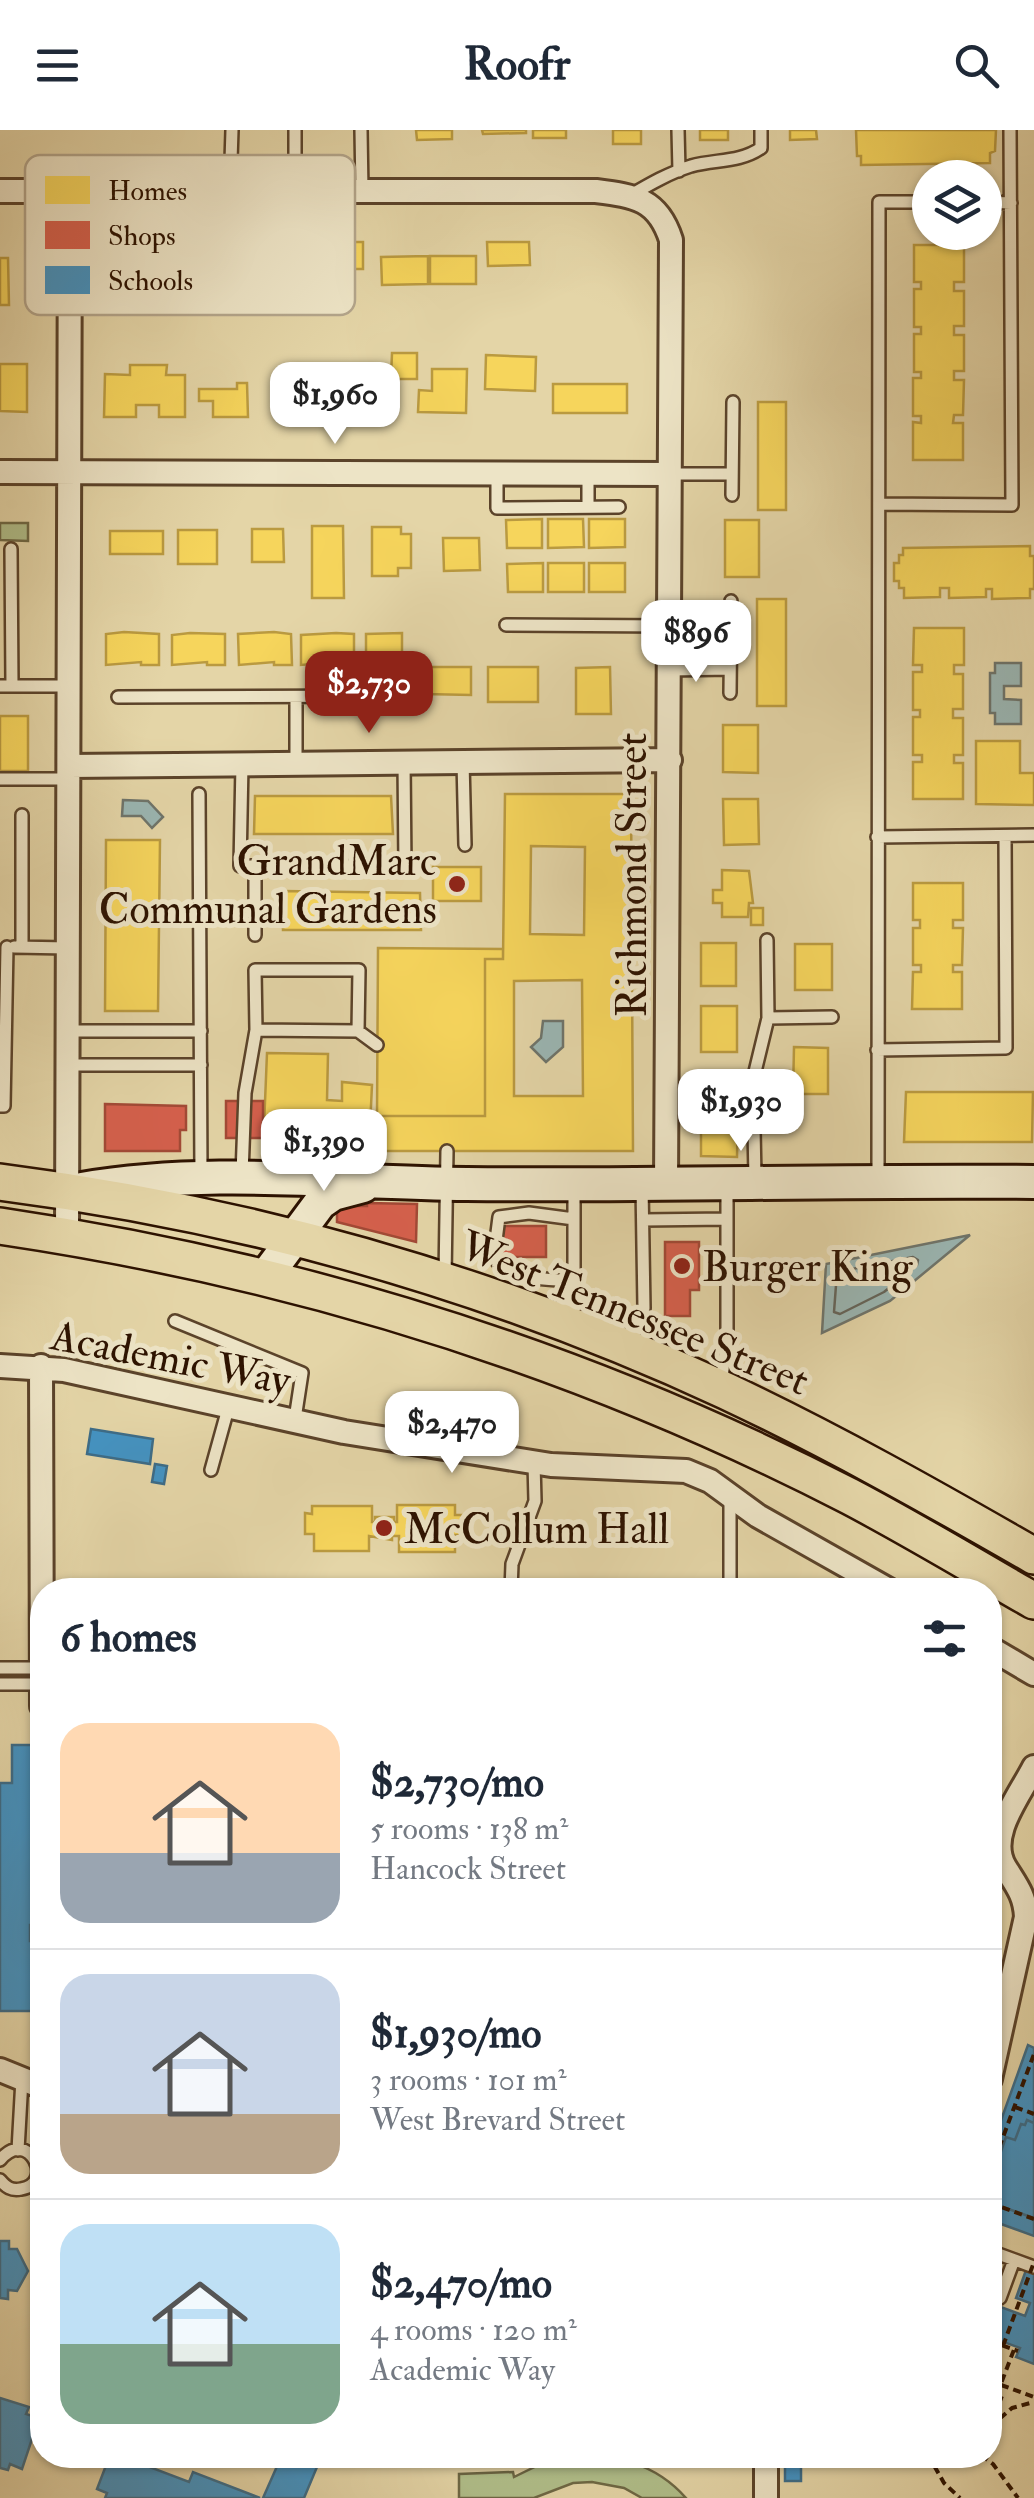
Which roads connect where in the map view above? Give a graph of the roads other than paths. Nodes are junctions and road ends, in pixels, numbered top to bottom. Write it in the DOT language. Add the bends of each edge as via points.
graph roads {
  1 [pos="232,130"];
  2 [pos="294,130"];
  3 [pos="362,130"];
  4 [pos="678,130"];
  5 [pos="762,130"];
  6 [pos="1010,130"];
  7 [pos="231,155"];
  8 [pos="294,155"];
  9 [pos="678,171"];
  10 [pos="355,191"];
  11 [pos="362,191"];
  12 [pos="631,196"];
  13 [pos="912,202"];
  14 [pos="1002,202"];
  15 [pos="1011,202"];
  16 [pos="70,315"];
  17 [pos="732,402"];
  18 [pos="0,472"];
  19 [pos="70,472"];
  20 [pos="498,474"];
  21 [pos="588,474"];
  22 [pos="669,474"];
  23 [pos="732,474"];
  24 [pos="732,495"];
  25 [pos="878,504"];
  26 [pos="588,508"];
  27 [pos="618,508"];
  28 [pos="10,549"];
  29 [pos="731,601"];
  30 [pos="506,625"];
  31 [pos="670,626"];
  32 [pos="730,669"];
  33 [pos="670,670"];
  34 [pos="6,686"];
  35 [pos="69,686"];
  36 [pos="730,693"];
  37 [pos="392,696"];
  38 [pos="118,697"];
  39 [pos="296,697"];
  40 [pos="670,760"];
  41 [pos="404,761"];
  42 [pos="464,761"];
  43 [pos="242,764"];
  44 [pos="296,764"];
  45 [pos="69,772"];
  46 [pos="0,780"];
  47 [pos="200,794"];
  48 [pos="22,815"];
  49 [pos="1004,836"];
  50 [pos="1034,836"];
  51 [pos="878,837"];
  52 [pos="465,845"];
  53 [pos="254,866"];
  54 [pos="256,935"];
  55 [pos="767,940"];
  56 [pos="4,947"];
  57 [pos="22,947"];
  58 [pos="68,948"];
  59 [pos="3,977"];
  60 [pos="832,1017"];
  61 [pos="768,1018"];
  62 [pos="256,1030"];
  63 [pos="68,1031"];
  64 [pos="358,1031"];
  65 [pos="200,1032"];
  66 [pos="377,1044"];
  67 [pos="877,1050"];
  68 [pos="68,1065"];
  69 [pos="200,1065"];
  70 [pos="754,1080"];
  71 [pos="702,1081"];
  72 [pos="0,1106"];
  73 [pos="447,1151"];
  74 [pos="278,1177"];
  75 [pos="242,1178"];
  76 [pos="201,1180"];
  77 [pos="878,1181"];
  78 [pos="0,1182"];
  79 [pos="1034,1182"];
  80 [pos="377,1184"];
  81 [pos="446,1184"];
  82 [pos="741,1185"];
  83 [pos="574,1186"];
  84 [pos="654,1186"];
  85 [pos="67,1191"];
  86 [pos="574,1219"];
  87 [pos="727,1219"];
  88 [pos="643,1220"];
  89 [pos="0,1226"];
  90 [pos="67,1236"];
  91 [pos="294,1237"];
  92 [pos="266,1276"];
  93 [pos="446,1282"];
  94 [pos="574,1282"];
  95 [pos="174,1321"];
  96 [pos="563,1323"];
  97 [pos="629,1349"];
  98 [pos="0,1366"];
  99 [pos="41,1366"];
  100 [pos="721,1389"];
  101 [pos="230,1405"];
  102 [pos="295,1419"];
  103 [pos="534,1462"];
  104 [pos="211,1470"];
  105 [pos="730,1494"];
  106 [pos="1033,1554"];
  107 [pos="41,1578"];
  108 [pos="511,1578"];
  109 [pos="730,1578"];
  110 [pos="868,1578"];
  111 [pos="993,1578"];
  112 [pos="1002,1583"];
  113 [pos="1034,1601"];
  114 [pos="1002,1655"];
  115 [pos="0,1668"];
  116 [pos="1034,1674"];
  117 [pos="30,1681"];
  118 [pos="0,1684"];
  119 [pos="30,1685"];
  120 [pos="1034,1766"];
  121 [pos="1002,1835"];
  122 [pos="1002,1859"];
  123 [pos="1030,1903"];
  124 [pos="1002,2027"];
  125 [pos="22,2078"];
  126 [pos="18,2150"];
  127 [pos="30,2155"];
  128 [pos="0,2160"];
  129 [pos="0,2180"];
  130 [pos="30,2184"];
  131 [pos="1002,2256"];
  132 [pos="1014,2260"];
  133 [pos="1034,2264"];
  134 [pos="1002,2293"];
  135 [pos="766,2468"];
  136 [pos="766,2498"];
  1 -- 7 [label="lane"];
  2 -- 8 [label="lane"];
  3 -- 11 [label="lane"];
  4 -- 9 [label="lane"];
  5 -- 9 [label="lane" via="762,148 746,158"];
  6 -- 15 [label="lane"];
  9 -- 12 [label="lane"];
  10 -- 11 [label="street"];
  11 -- 12 [label="street"];
  12 -- 22 [label="street, Richmond Street" via="654,208 670,240"];
  13 -- 25 [label="lane" via="880,202"];
  14 -- 15 [label="lane"];
  15 -- 25 [label="lane" via="1012,505"];
  16 -- 19 [label="street"];
  17 -- 23 [label="lane"];
  18 -- 19 [label="street"];
  19 -- 20 [label="street"];
  19 -- 35 [label="street"];
  20 -- 21 [label="street"];
  20 -- 26 [label="lane" via="498,508"];
  21 -- 22 [label="street"];
  21 -- 26 [label="lane"];
  22 -- 23 [label="lane"];
  22 -- 31 [label="street, Richmond Street"];
  23 -- 24 [label="lane"];
  25 -- 51 [label="lane"];
  26 -- 27 [label="lane"];
  28 -- 34 [label="lane"];
  29 -- 32 [label="lane"];
  30 -- 31 [label="lane"];
  31 -- 33 [label="street, Richmond Street"];
  32 -- 33 [label="lane"];
  32 -- 36 [label="lane"];
  33 -- 40 [label="street, Richmond Street"];
  34 -- 35 [label="lane"];
  35 -- 45 [label="street"];
  37 -- 39 [label="lane"];
  38 -- 39 [label="lane"];
  39 -- 44 [label="lane"];
  40 -- 42 [label="street"];
  40 -- 84 [label="street, Richmond Street"];
  41 -- 42 [label="street"];
  41 -- 44 [label="street"];
  41 -- 53 [label="lane" via="405,867"];
  42 -- 52 [label="lane"];
  43 -- 44 [label="street"];
  43 -- 45 [label="street"];
  43 -- 53 [label="lane" via="240,866"];
  45 -- 46 [label="lane"];
  45 -- 58 [label="street"];
  47 -- 65 [label="lane"];
  48 -- 57 [label="lane"];
  49 -- 50 [label="lane"];
  49 -- 51 [label="lane"];
  49 -- 67 [label="lane" via="1006,1048"];
  51 -- 67 [label="lane"];
  53 -- 54 [label="lane"];
  55 -- 61 [label="lane"];
  56 -- 57 [label="lane"];
  56 -- 59 [label="lane"];
  57 -- 58 [label="lane"];
  58 -- 63 [label="street"];
  59 -- 72 [label="lane"];
  60 -- 61 [label="lane"];
  61 -- 70 [label="lane"];
  62 -- 64 [label="lane"];
  62 -- 64 [label="lane" via="255,970 359,970"];
  62 -- 75 [label="lane" via="247,1071"];
  63 -- 65 [label="lane"];
  63 -- 68 [label="street"];
  64 -- 66 [label="lane"];
  65 -- 69 [label="lane"];
  67 -- 77 [label="lane"];
  68 -- 69 [label="lane"];
  68 -- 85 [label="street"];
  69 -- 76 [label="lane"];
  70 -- 71 [label="lane"];
  70 -- 82 [label="lane"];
  73 -- 81 [label="lane"];
  74 -- 75 [label="street"];
  74 -- 80 [label="street"];
  74 -- 91 [label="street" via="293,1200"];
  75 -- 76 [label="street"];
  76 -- 85 [label="street"];
  77 -- 79 [label="street"];
  77 -- 82 [label="street"];
  78 -- 85 [label="main road, West Tennessee Street"];
  80 -- 81 [label="street"];
  80 -- 91 [label="street" via="333,1194"];
  81 -- 83 [label="street"];
  81 -- 93 [label="lane"];
  82 -- 84 [label="street"];
  82 -- 87 [label="lane"];
  83 -- 84 [label="street"];
  83 -- 86 [label="lane"];
  84 -- 88 [label="lane"];
  85 -- 90 [label="street"];
  85 -- 91 [label="main road, West Tennessee Street"];
  86 -- 94 [label="lane"];
  86 -- 94 [label="lane" via="498,1217 494,1256 502,1268"];
  87 -- 88 [label="lane"];
  87 -- 100 [label="lane"];
  88 -- 97 [label="lane" via="644,1308"];
  89 -- 90 [label="main road, West Tennessee Street"];
  90 -- 92 [label="main road, West Tennessee Street"];
  91 -- 92 [label="street"];
  91 -- 93 [label="main road, West Tennessee Street"];
  92 -- 111 [label="main road, West Tennessee Street" via="422,1320 614,1390 847,1495"];
  93 -- 96 [label="main road, West Tennessee Street"];
  94 -- 96 [label="lane"];
  95 -- 102 [label="lane" via="302,1374"];
  96 -- 97 [label="main road, West Tennessee Street"];
  97 -- 100 [label="main road, West Tennessee Street"];
  98 -- 99 [label="street, Academic Way"];
  99 -- 101 [label="street, Academic Way"];
  99 -- 107 [label="street"];
  100 -- 106 [label="main road, West Tennessee Street"];
  101 -- 102 [label="street, Academic Way"];
  101 -- 104 [label="lane"];
  102 -- 103 [label="street, Academic Way"];
  103 -- 105 [label="street, Academic Way" via="678,1470"];
  103 -- 108 [label="lane" via="535,1501"];
  105 -- 109 [label="lane"];
  105 -- 110 [label="street, Academic Way"];
  112 -- 113 [label="main road, West Tennessee Street"];
  114 -- 116 [label="street"];
  115 -- 117 [label="lane"];
  118 -- 119 [label="lane"];
  120 -- 121 [label="street"];
  122 -- 123 [label="street"];
  123 -- 124 [label="street"];
  125 -- 126 [label="lane"];
  126 -- 127 [label="lane"];
  126 -- 128 [label="lane"];
  129 -- 130 [label="lane" via="18,2190"];
  131 -- 132 [label="lane"];
  132 -- 133 [label="lane"];
  132 -- 134 [label="lane"];
  135 -- 136 [label="street"];
}
